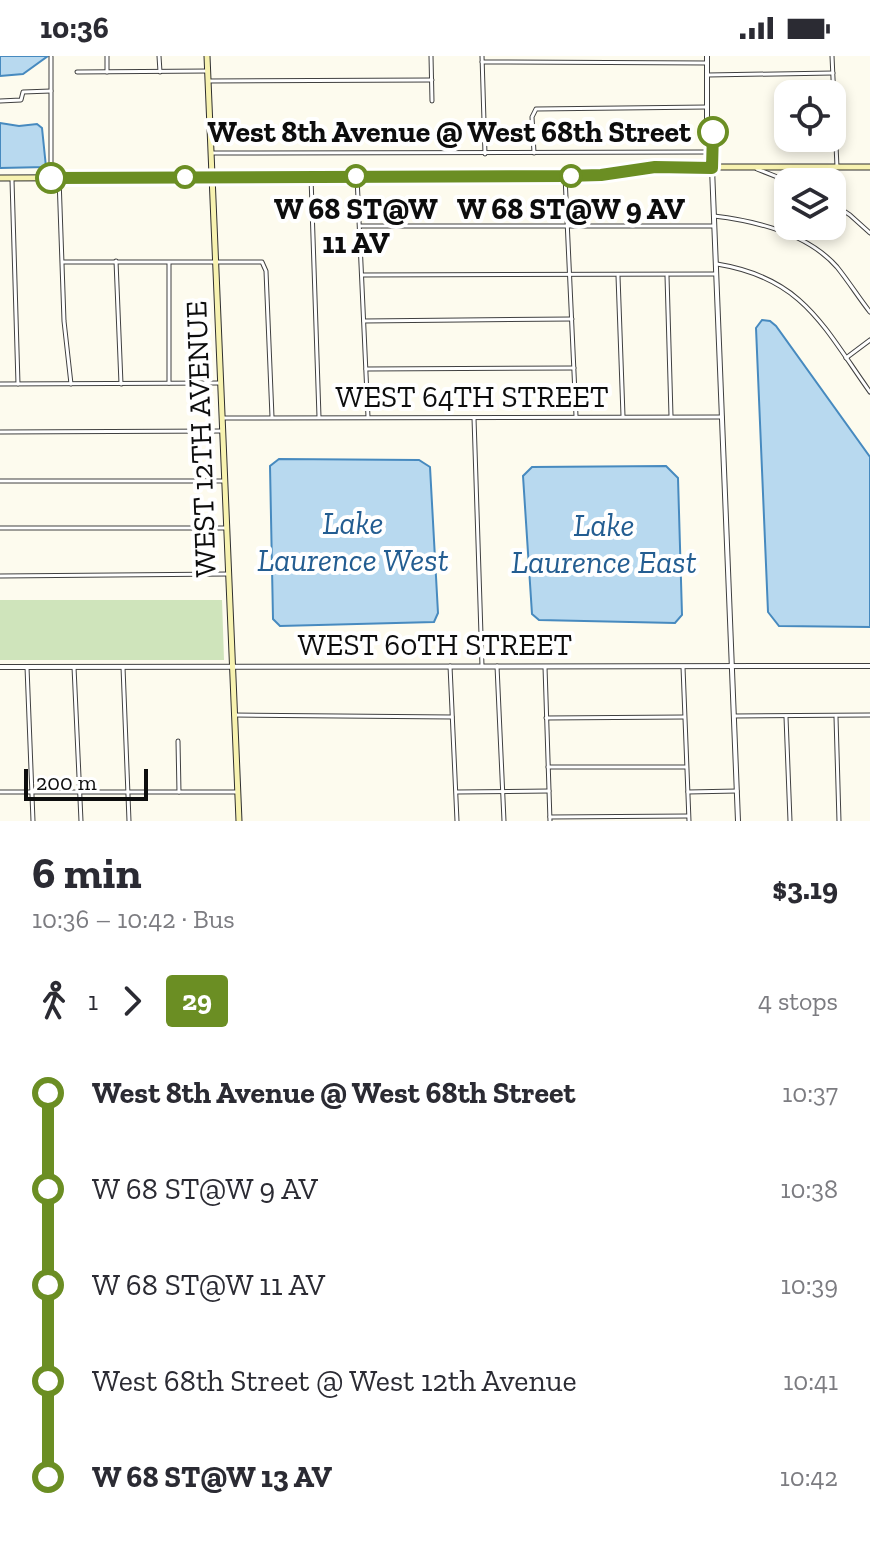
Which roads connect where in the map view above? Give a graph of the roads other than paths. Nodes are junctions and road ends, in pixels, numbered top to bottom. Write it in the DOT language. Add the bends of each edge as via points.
graph roads {
  1 [pos="107,56"];
  2 [pos="159,56"];
  3 [pos="207,56"];
  4 [pos="431,56"];
  5 [pos="482,56"];
  6 [pos="707,56"];
  7 [pos="832,56"];
  8 [pos="51,57"];
  9 [pos="482,62"];
  10 [pos="707,63"];
  11 [pos="208,71"];
  12 [pos="77,72"];
  13 [pos="107,72"];
  14 [pos="160,72"];
  15 [pos="833,73"];
  16 [pos="708,75"];
  17 [pos="432,80"];
  18 [pos="208,81"];
  19 [pos="51,91"];
  20 [pos="0,101"];
  21 [pos="432,101"];
  22 [pos="709,107"];
  23 [pos="211,153"];
  24 [pos="534,153"];
  25 [pos="485,154"];
  26 [pos="710,155"];
  27 [pos="795,167"];
  28 [pos="837,167"];
  29 [pos="870,167"];
  30 [pos="712,168"];
  31 [pos="753,168"];
  32 [pos="311,176"];
  33 [pos="357,176"];
  34 [pos="565,176"];
  35 [pos="774,176"];
  36 [pos="212,177"];
  37 [pos="0,178"];
  38 [pos="12,178"];
  39 [pos="51,178"];
  40 [pos="59,178"];
  41 [pos="846,212"];
  42 [pos="714,216"];
  43 [pos="360,226"];
  44 [pos="567,226"];
  45 [pos="714,226"];
  46 [pos="870,233"];
  47 [pos="116,261"];
  48 [pos="169,261"];
  49 [pos="215,261"];
  50 [pos="63,262"];
  51 [pos="716,263"];
  52 [pos="571,274"];
  53 [pos="618,274"];
  54 [pos="716,274"];
  55 [pos="362,275"];
  56 [pos="667,275"];
  57 [pos="870,312"];
  58 [pos="572,319"];
  59 [pos="364,321"];
  60 [pos="870,340"];
  61 [pos="846,358"];
  62 [pos="574,368"];
  63 [pos="366,369"];
  64 [pos="169,383"];
  65 [pos="221,383"];
  66 [pos="0,384"];
  67 [pos="18,384"];
  68 [pos="71,384"];
  69 [pos="121,384"];
  70 [pos="870,392"];
  71 [pos="474,416"];
  72 [pos="576,416"];
  73 [pos="623,416"];
  74 [pos="671,416"];
  75 [pos="272,417"];
  76 [pos="319,417"];
  77 [pos="368,417"];
  78 [pos="722,417"];
  79 [pos="222,418"];
  80 [pos="223,431"];
  81 [pos="0,432"];
  82 [pos="0,481"];
  83 [pos="225,481"];
  84 [pos="0,528"];
  85 [pos="226,528"];
  86 [pos="228,574"];
  87 [pos="0,576"];
  88 [pos="450,666"];
  89 [pos="482,666"];
  90 [pos="497,666"];
  91 [pos="732,666"];
  92 [pos="870,666"];
  93 [pos="0,667"];
  94 [pos="27,667"];
  95 [pos="74,667"];
  96 [pos="123,667"];
  97 [pos="545,667"];
  98 [pos="683,667"];
  99 [pos="232,668"];
  100 [pos="234,715"];
  101 [pos="836,715"];
  102 [pos="870,715"];
  103 [pos="734,716"];
  104 [pos="786,716"];
  105 [pos="452,717"];
  106 [pos="684,717"];
  107 [pos="546,718"];
  108 [pos="178,741"];
  109 [pos="548,767"];
  110 [pos="686,767"];
  111 [pos="31,791"];
  112 [pos="80,791"];
  113 [pos="549,791"];
  114 [pos="737,791"];
  115 [pos="0,792"];
  116 [pos="128,792"];
  117 [pos="179,792"];
  118 [pos="238,792"];
  119 [pos="456,792"];
  120 [pos="503,792"];
  121 [pos="687,792"];
  122 [pos="688,818"];
  123 [pos="550,819"];
  124 [pos="33,821"];
  125 [pos="81,821"];
  126 [pos="129,821"];
  127 [pos="239,821"];
  128 [pos="457,821"];
  129 [pos="504,821"];
  130 [pos="738,821"];
  131 [pos="790,821"];
  132 [pos="839,821"];
  1 -- 13 [label="street"];
  2 -- 14 [label="street"];
  3 -- 11 [label="main road, WEST 12TH AVENUE"];
  4 -- 17 [label="street"];
  5 -- 9 [label="street"];
  6 -- 10 [label="street"];
  7 -- 15 [label="street"];
  8 -- 19 [label="street"];
  9 -- 10 [label="street"];
  9 -- 25 [label="street"];
  10 -- 16 [label="street"];
  11 -- 14 [label="street"];
  11 -- 18 [label="main road, WEST 12TH AVENUE"];
  12 -- 13 [label="street"];
  13 -- 14 [label="street"];
  15 -- 16 [label="street"];
  15 -- 28 [label="street"];
  16 -- 22 [label="street"];
  17 -- 18 [label="street"];
  17 -- 21 [label="street"];
  18 -- 23 [label="main road, WEST 12TH AVENUE"];
  19 -- 20 [label="street" via="23,92 21,100"];
  19 -- 39 [label="street"];
  22 -- 24 [label="street" via="536,109"];
  22 -- 26 [label="street" via="714,152"];
  23 -- 25 [label="street"];
  23 -- 36 [label="main road, WEST 12TH AVENUE"];
  24 -- 25 [label="street"];
  24 -- 26 [label="street"];
  26 -- 30 [label="street"];
  27 -- 28 [label="main road"];
  27 -- 31 [label="main road"];
  28 -- 29 [label="main road"];
  30 -- 31 [label="main road"];
  30 -- 34 [label="main road" via="655,167"];
  30 -- 42 [label="street"];
  31 -- 35 [label="street"];
  32 -- 33 [label="main road"];
  32 -- 36 [label="main road"];
  32 -- 76 [label="street"];
  33 -- 34 [label="main road"];
  33 -- 43 [label="street"];
  34 -- 44 [label="street"];
  36 -- 40 [label="main road"];
  36 -- 49 [label="main road, WEST 12TH AVENUE"];
  37 -- 38 [label="main road"];
  38 -- 39 [label="main road"];
  38 -- 67 [label="street"];
  39 -- 40 [label="main road"];
  40 -- 50 [label="street"];
  41 -- 46 [label="street"];
  42 -- 45 [label="street"];
  42 -- 57 [label="street" via="749,220 818,250"];
  43 -- 44 [label="street"];
  43 -- 55 [label="street"];
  44 -- 45 [label="street"];
  44 -- 52 [label="street"];
  45 -- 51 [label="street"];
  47 -- 48 [label="street"];
  47 -- 50 [label="street"];
  47 -- 69 [label="street"];
  48 -- 49 [label="street"];
  48 -- 64 [label="street"];
  49 -- 65 [label="main road, WEST 12TH AVENUE"];
  49 -- 75 [label="street" via="259,261 266,271"];
  50 -- 68 [label="street"];
  51 -- 54 [label="street"];
  51 -- 61 [label="street" via="758,273 787,288"];
  52 -- 53 [label="street"];
  52 -- 55 [label="street"];
  52 -- 58 [label="street"];
  53 -- 56 [label="street"];
  53 -- 73 [label="street"];
  54 -- 56 [label="street"];
  54 -- 78 [label="street"];
  55 -- 59 [label="street"];
  56 -- 74 [label="street"];
  58 -- 59 [label="street"];
  58 -- 62 [label="street"];
  59 -- 63 [label="street"];
  60 -- 61 [label="street"];
  61 -- 70 [label="street"];
  62 -- 63 [label="street"];
  62 -- 72 [label="street"];
  63 -- 77 [label="street"];
  64 -- 65 [label="street"];
  64 -- 69 [label="street"];
  65 -- 79 [label="main road, WEST 12TH AVENUE"];
  66 -- 67 [label="street"];
  67 -- 68 [label="street"];
  68 -- 69 [label="street"];
  71 -- 72 [label="street, WEST 64TH STREET"];
  71 -- 77 [label="street, WEST 64TH STREET"];
  71 -- 89 [label="street"];
  72 -- 73 [label="street, WEST 64TH STREET"];
  73 -- 74 [label="street, WEST 64TH STREET"];
  74 -- 78 [label="street, WEST 64TH STREET"];
  75 -- 76 [label="street, WEST 64TH STREET"];
  75 -- 79 [label="street, WEST 64TH STREET"];
  76 -- 77 [label="street, WEST 64TH STREET"];
  78 -- 91 [label="street"];
  79 -- 80 [label="main road, WEST 12TH AVENUE"];
  80 -- 81 [label="street"];
  80 -- 83 [label="main road, WEST 12TH AVENUE"];
  82 -- 83 [label="street"];
  83 -- 85 [label="main road, WEST 12TH AVENUE"];
  84 -- 85 [label="street"];
  85 -- 86 [label="main road, WEST 12TH AVENUE"];
  86 -- 87 [label="street"];
  86 -- 99 [label="main road, WEST 12TH AVENUE"];
  88 -- 89 [label="street, WEST 60TH STREET"];
  88 -- 99 [label="street, WEST 60TH STREET"];
  88 -- 105 [label="street"];
  89 -- 90 [label="street, WEST 60TH STREET"];
  90 -- 97 [label="street, WEST 60TH STREET"];
  90 -- 120 [label="street"];
  91 -- 92 [label="street, WEST 60TH STREET"];
  91 -- 98 [label="street, WEST 60TH STREET"];
  91 -- 103 [label="street"];
  93 -- 94 [label="street, WEST 60TH STREET"];
  94 -- 95 [label="street, WEST 60TH STREET"];
  94 -- 111 [label="street"];
  95 -- 96 [label="street, WEST 60TH STREET"];
  95 -- 112 [label="street"];
  96 -- 99 [label="street, WEST 60TH STREET"];
  96 -- 116 [label="street"];
  97 -- 98 [label="street, WEST 60TH STREET"];
  97 -- 107 [label="street"];
  98 -- 106 [label="street"];
  99 -- 100 [label="main road, WEST 12TH AVENUE"];
  100 -- 105 [label="street"];
  100 -- 118 [label="main road, WEST 12TH AVENUE"];
  101 -- 102 [label="street"];
  101 -- 104 [label="street"];
  101 -- 132 [label="street"];
  103 -- 104 [label="street"];
  103 -- 114 [label="street"];
  104 -- 131 [label="street"];
  105 -- 119 [label="street"];
  106 -- 107 [label="street"];
  106 -- 110 [label="street"];
  107 -- 109 [label="street"];
  108 -- 117 [label="street"];
  109 -- 110 [label="street"];
  109 -- 113 [label="street"];
  110 -- 121 [label="street"];
  111 -- 112 [label="street"];
  111 -- 115 [label="street"];
  111 -- 124 [label="street"];
  112 -- 116 [label="street"];
  112 -- 125 [label="street"];
  113 -- 120 [label="street"];
  113 -- 123 [label="street"];
  114 -- 121 [label="street"];
  114 -- 130 [label="street"];
  116 -- 117 [label="street"];
  116 -- 126 [label="street"];
  117 -- 118 [label="street"];
  118 -- 127 [label="main road, WEST 12TH AVENUE"];
  119 -- 120 [label="street"];
  119 -- 128 [label="street"];
  120 -- 129 [label="street"];
  121 -- 122 [label="street"];
  122 -- 123 [label="street"];
}
